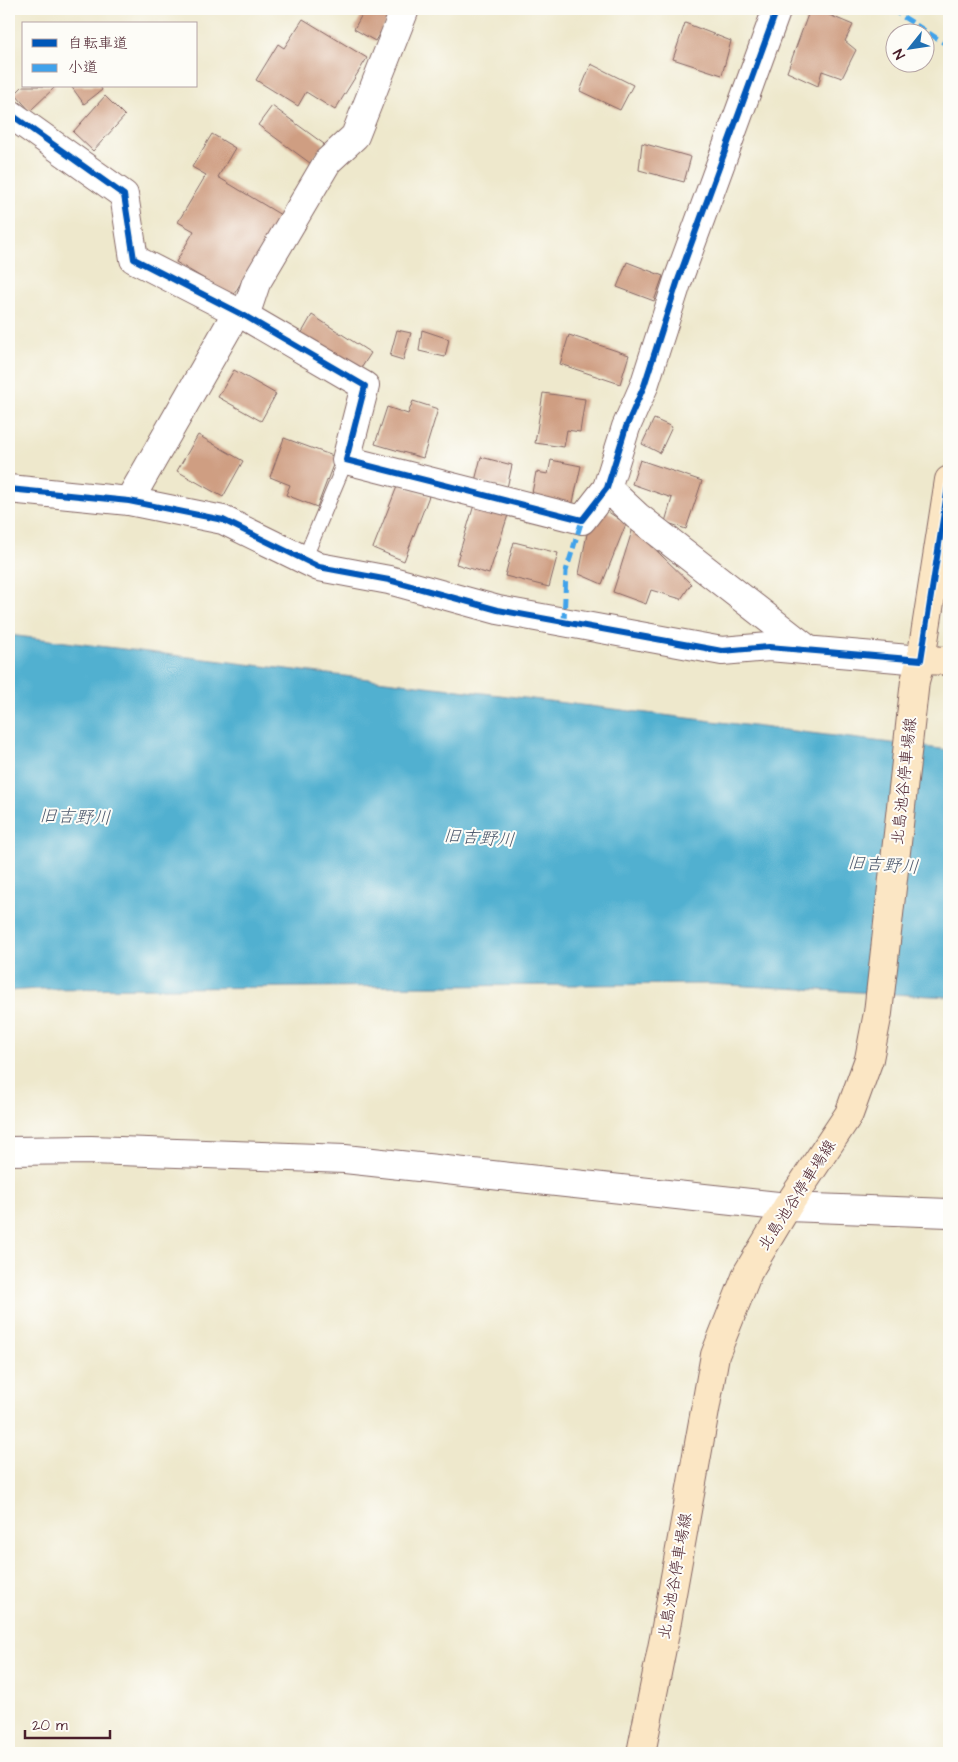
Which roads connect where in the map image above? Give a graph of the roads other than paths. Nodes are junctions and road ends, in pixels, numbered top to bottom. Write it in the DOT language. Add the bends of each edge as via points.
graph roads {
  1 [pos="405,9"];
  2 [pos="777,9"];
  3 [pos="9,113"];
  4 [pos="241,314"];
  5 [pos="346,460"];
  6 [pos="949,480"];
  7 [pos="607,488"];
  8 [pos="9,489"];
  9 [pos="128,501"];
  10 [pos="304,560"];
  11 [pos="810,651"];
  12 [pos="949,661"];
  13 [pos="918,670"];
  14 [pos="9,1151"];
  15 [pos="788,1207"];
  16 [pos="949,1213"];
  17 [pos="640,1753"];
  1 -- 4 [label="street" via="355,136 328,161"];
  2 -- 7 [label="street" via="678,280 644,386 626,426"];
  3 -- 4 [label="street" via="124,195 134,259"];
  4 -- 5 [label="street" via="365,386"];
  4 -- 9 [label="street"];
  5 -- 7 [label="street" via="582,520"];
  5 -- 10 [label="lane"];
  6 -- 13 [label="main road, 北島池谷停車場線"];
  7 -- 11 [label="street" via="637,516"];
  8 -- 9 [label="street"];
  9 -- 10 [label="street" via="223,520"];
  10 -- 11 [label="street" via="319,567 389,580 498,610 722,651 769,647"];
  11 -- 13 [label="street"];
  12 -- 13 [label="main road"];
  13 -- 15 [label="main road, 北島池谷停車場線" via="878,1014 869,1059 848,1114"];
  14 -- 15 [label="street" via="90,1150 345,1159"];
  15 -- 16 [label="street"];
  15 -- 17 [label="main road, 北島池谷停車場線" via="748,1272 716,1355"];
}
